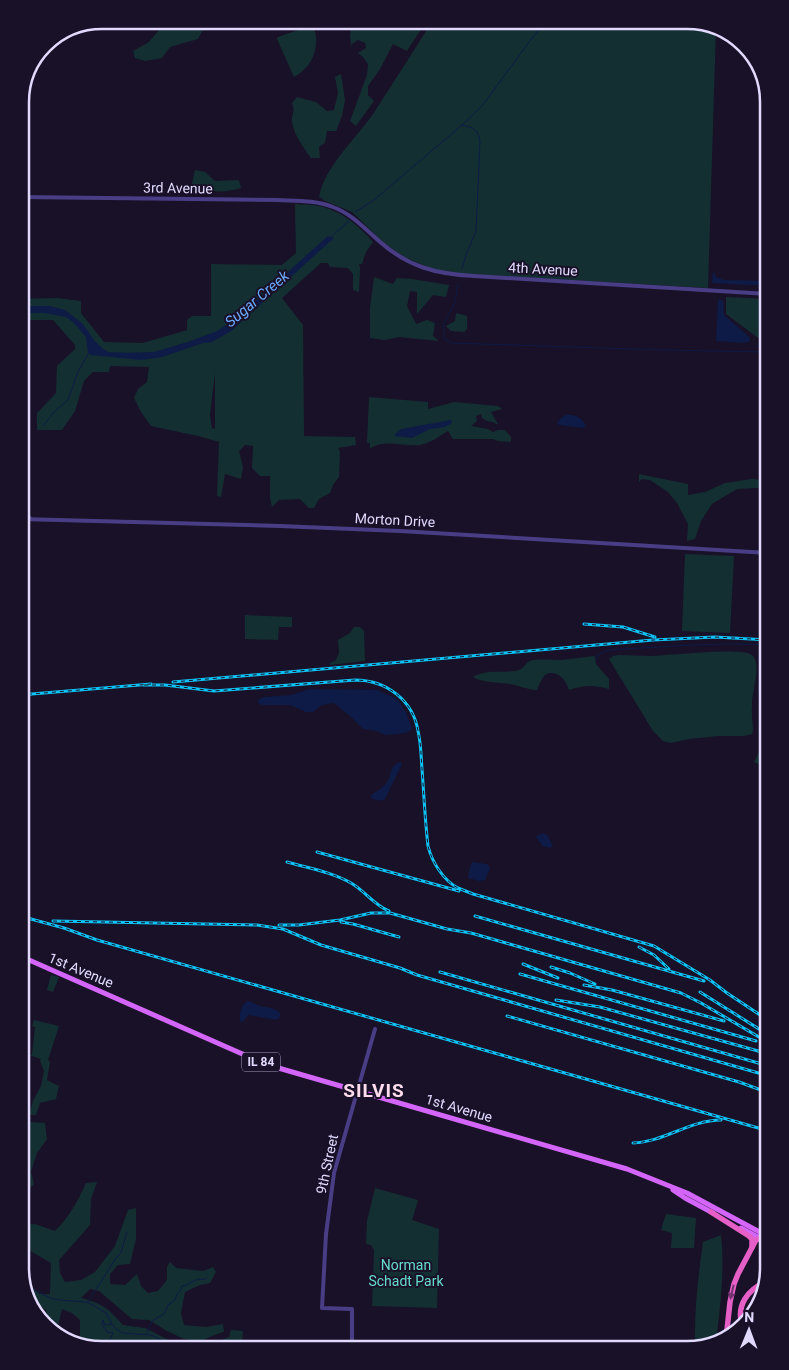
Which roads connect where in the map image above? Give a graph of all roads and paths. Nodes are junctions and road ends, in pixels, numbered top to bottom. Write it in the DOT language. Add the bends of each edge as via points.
graph roads {
  1 [pos="29,197"];
  2 [pos="335,208"];
  3 [pos="760,293"];
  4 [pos="31,519"];
  5 [pos="760,552"];
  6 [pos="29,960"];
  7 [pos="374,1029"];
  8 [pos="357,1091"];
  9 [pos="671,1188"];
  10 [pos="711,1212"];
  11 [pos="760,1235"];
  12 [pos="759,1238"];
  13 [pos="751,1249"];
  14 [pos="758,1286"];
  15 [pos="730,1305"];
  16 [pos="743,1305"];
  17 [pos="352,1341"];
  1 -- 2 [label="street, 3rd Avenue" via="288,200"];
  2 -- 3 [label="street, 4th Avenue" via="353,218 393,253 422,268 443,274"];
  4 -- 5 [label="street, Morton Drive" via="400,531"];
  6 -- 8 [label="main road, 1st Avenue / IL 84" via="256,1060"];
  7 -- 8 [label="street, 9th Street"];
  8 -- 9 [label="main road, 1st Avenue / IL 84" via="616,1165"];
  8 -- 17 [label="street, 9th Street" via="334,1173 326,1234 322,1308 352,1309"];
  9 -- 10 [label="main road, 1st Avenue / IL 84"];
  9 -- 11 [label="main road, 1st Avenue / IL 84" via="698,1199"];
  10 -- 12 [label="main road, 1st Avenue / IL 84"];
  10 -- 13 [label="highway" via="749,1236 752,1239"];
  12 -- 13 [label="highway"];
  13 -- 15 [label="highway, one-way" via="732,1290"];
  14 -- 16 [label="highway" via="749,1293"];
}
